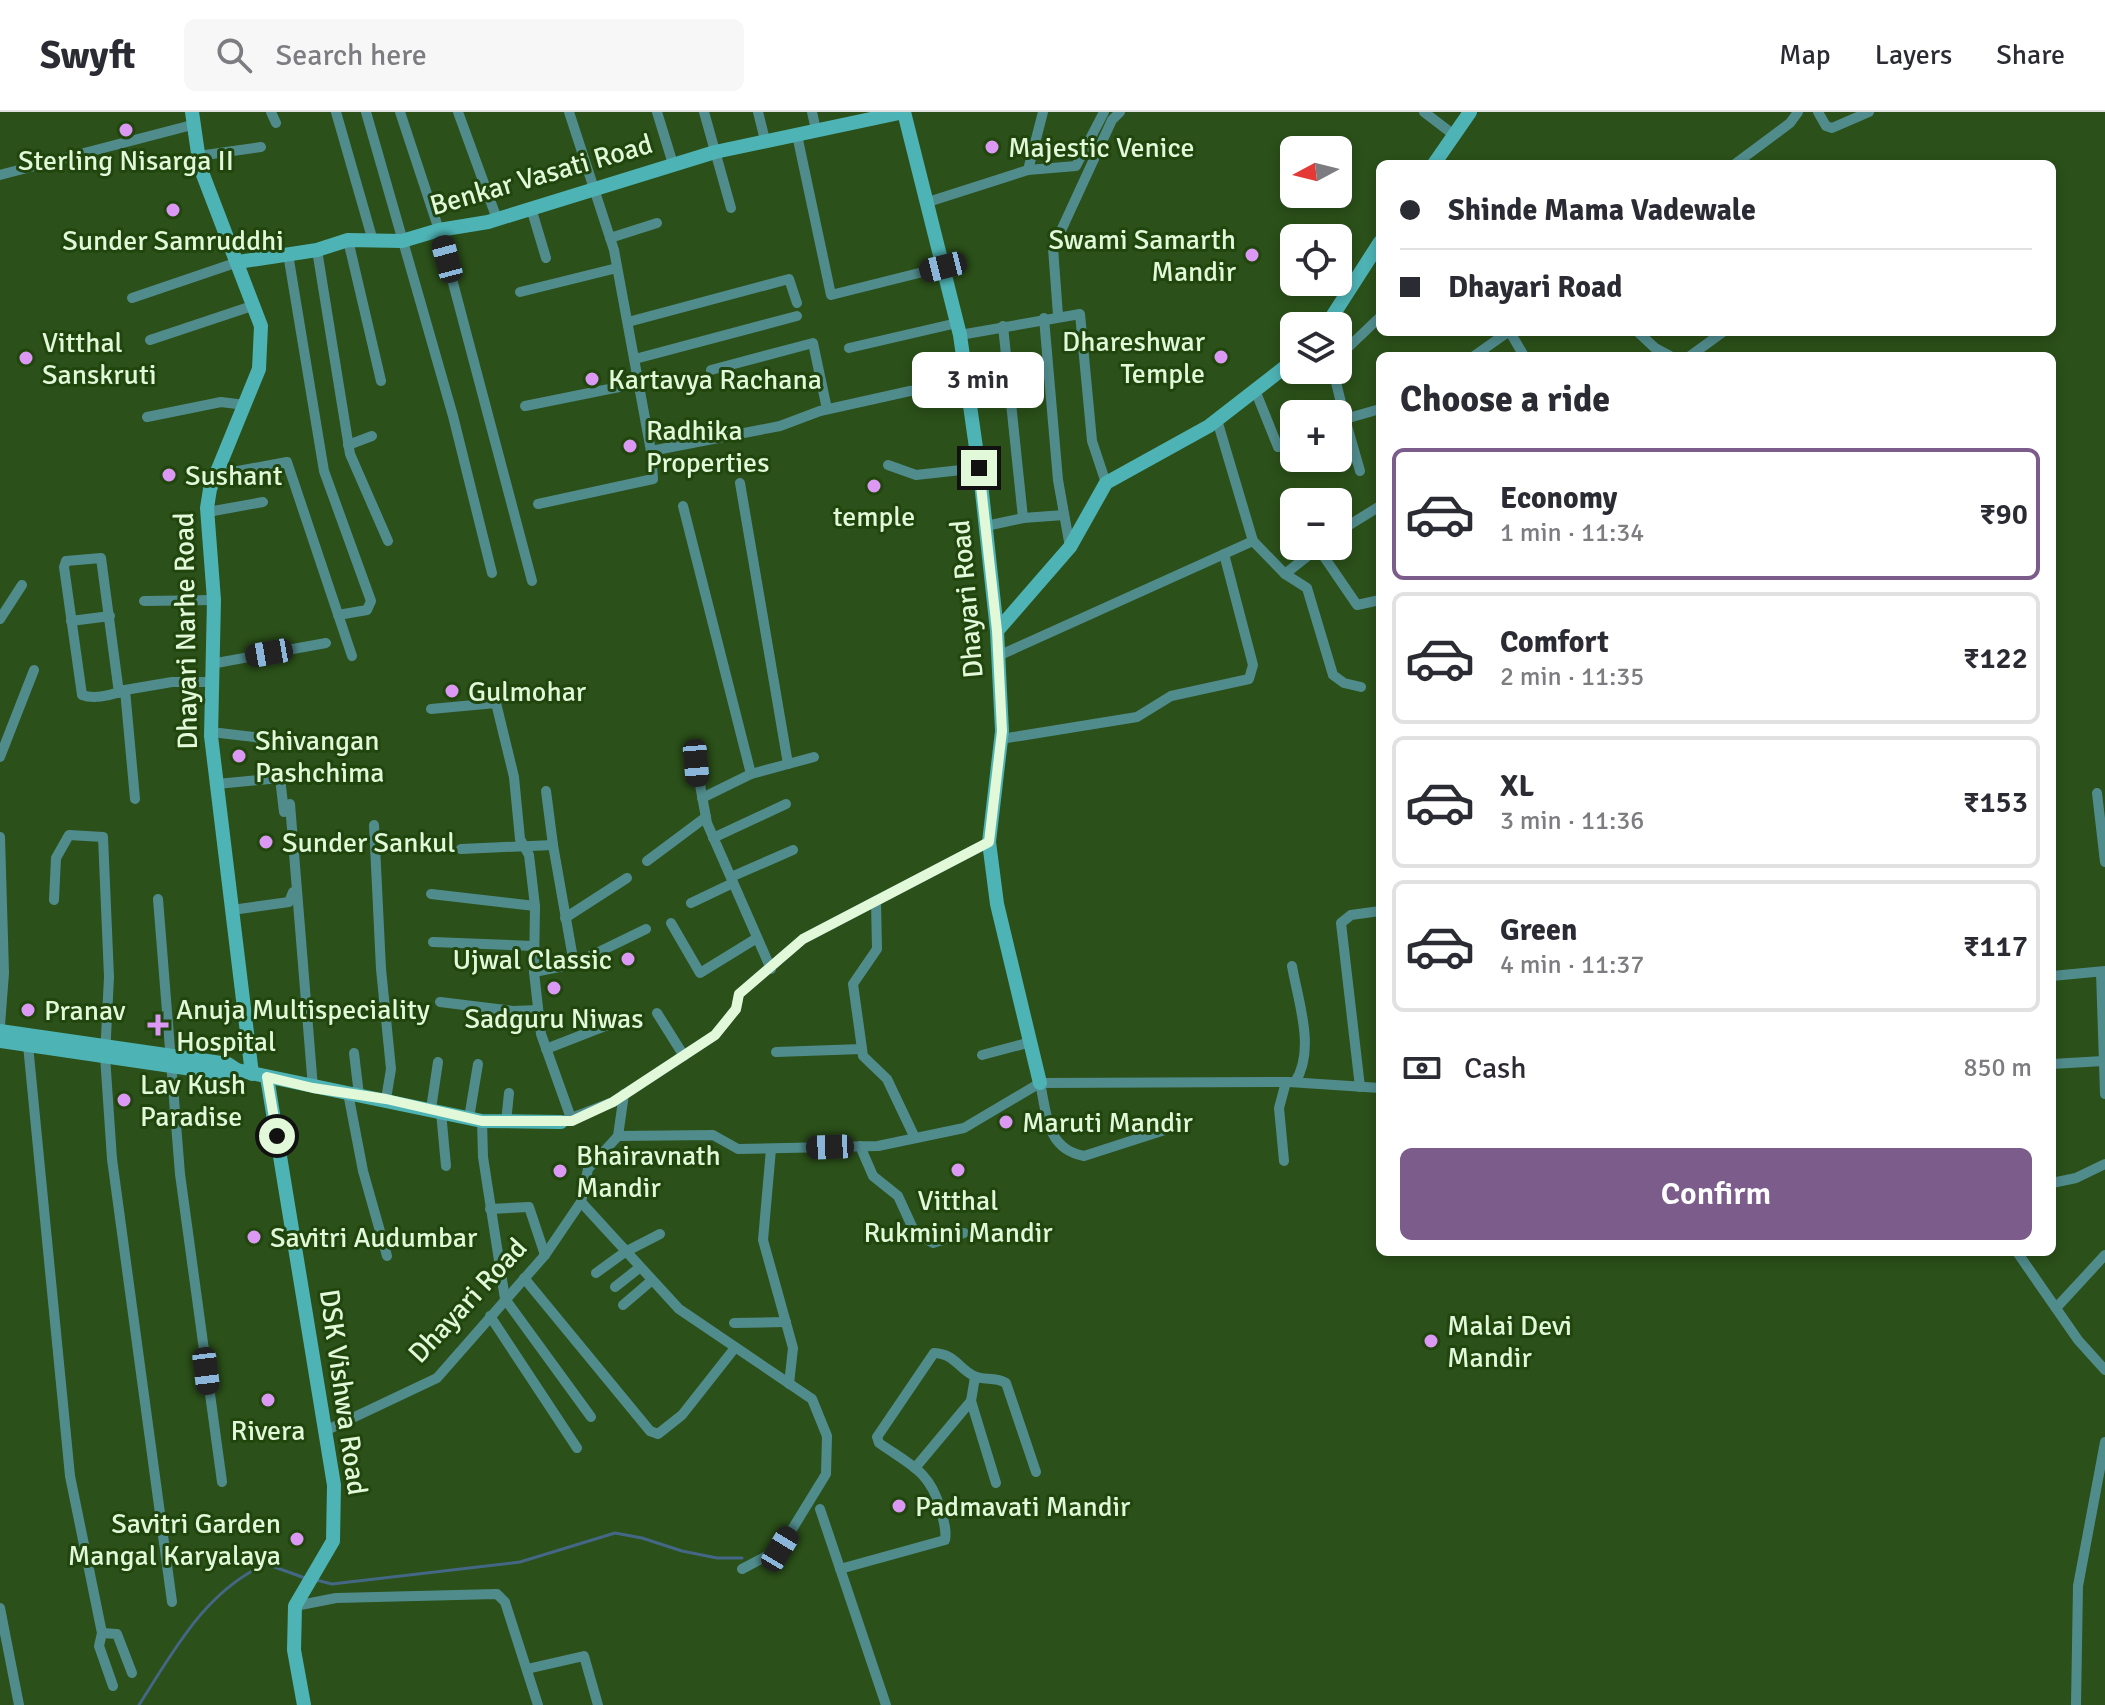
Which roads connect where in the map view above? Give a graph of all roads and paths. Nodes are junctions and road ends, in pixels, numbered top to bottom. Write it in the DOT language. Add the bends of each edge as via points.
graph roads {
  1 [pos="336,112"];
  2 [pos="366,112"];
  3 [pos="400,112"];
  4 [pos="458,112"];
  5 [pos="569,112"];
  6 [pos="657,112"];
  7 [pos="704,112"];
  8 [pos="758,112"];
  9 [pos="812,112"];
  10 [pos="904,112"];
  11 [pos="1043,112"];
  12 [pos="1104,112"];
  13 [pos="1120,112"];
  14 [pos="1424,112"];
  15 [pos="1470,112"];
  16 [pos="1798,112"];
  17 [pos="1818,112"];
  18 [pos="1869,112"];
  19 [pos="192,118"];
  20 [pos="816,130"];
  21 [pos="797,135"];
  22 [pos="1454,135"];
  23 [pos="765,140"];
  24 [pos="261,147"];
  25 [pos="715,152"];
  26 [pos="198,156"];
  27 [pos="1437,160"];
  28 [pos="1740,160"];
  29 [pos="673,164"];
  30 [pos="1028,170"];
  31 [pos="0,175"];
  32 [pos="595,188"];
  33 [pos="928,202"];
  34 [pos="531,208"];
  35 [pos="731,208"];
  36 [pos="497,219"];
  37 [pos="657,223"];
  38 [pos="439,230"];
  39 [pos="610,238"];
  40 [pos="348,240"];
  41 [pos="373,241"];
  42 [pos="402,241"];
  43 [pos="1376,248"];
  44 [pos="317,250"];
  45 [pos="288,254"];
  46 [pos="546,258"];
  47 [pos="238,262"];
  48 [pos="943,267"];
  49 [pos="617,268"];
  50 [pos="520,292"];
  51 [pos="132,298"];
  52 [pos="797,303"];
  53 [pos="255,305"];
  54 [pos="1335,312"];
  55 [pos="1058,315"];
  56 [pos="797,316"];
  57 [pos="1044,318"];
  58 [pos="1376,321"];
  59 [pos="628,322"];
  60 [pos="1003,326"];
  61 [pos="959,329"];
  62 [pos="1503,336"];
  63 [pos="1642,336"];
  64 [pos="1718,336"];
  65 [pos="150,340"];
  66 [pos="1352,344"];
  67 [pos="849,348"];
  68 [pos="1480,352"];
  69 [pos="1662,352"];
  70 [pos="1696,352"];
  71 [pos="635,359"];
  72 [pos="711,370"];
  73 [pos="1280,371"];
  74 [pos="381,381"];
  75 [pos="639,383"];
  76 [pos="965,383"];
  77 [pos="1255,390"];
  78 [pos="245,405"];
  79 [pos="525,406"];
  80 [pos="827,409"];
  81 [pos="1376,411"];
  82 [pos="147,417"];
  83 [pos="1217,420"];
  84 [pos="1352,421"];
  85 [pos="372,436"];
  86 [pos="348,445"];
  87 [pos="1280,446"];
  88 [pos="1352,448"];
  89 [pos="651,451"];
  90 [pos="888,465"];
  91 [pos="979,468"];
  92 [pos="1360,471"];
  93 [pos="216,475"];
  94 [pos="740,483"];
  95 [pos="1106,483"];
  96 [pos="263,502"];
  97 [pos="538,504"];
  98 [pos="683,506"];
  99 [pos="1376,508"];
  100 [pos="208,512"];
  101 [pos="1064,515"];
  102 [pos="1023,518"];
  103 [pos="1352,523"];
  104 [pos="986,526"];
  105 [pos="388,541"];
  106 [pos="1253,541"];
  107 [pos="1070,547"];
  108 [pos="1224,554"];
  109 [pos="1303,560"];
  110 [pos="1328,560"];
  111 [pos="492,573"];
  112 [pos="1285,574"];
  113 [pos="532,581"];
  114 [pos="22,585"];
  115 [pos="214,600"];
  116 [pos="144,601"];
  117 [pos="1376,601"];
  118 [pos="338,615"];
  119 [pos="110,616"];
  120 [pos="0,619"];
  121 [pos="71,621"];
  122 [pos="997,631"];
  123 [pos="326,643"];
  124 [pos="352,656"];
  125 [pos="998,656"];
  126 [pos="211,664"];
  127 [pos="34,670"];
  128 [pos="211,682"];
  129 [pos="1361,687"];
  130 [pos="122,691"];
  131 [pos="431,709"];
  132 [pos="211,732"];
  133 [pos="1001,739"];
  134 [pos="346,748"];
  135 [pos="0,757"];
  136 [pos="814,757"];
  137 [pos="696,763"];
  138 [pos="788,764"];
  139 [pos="751,774"];
  140 [pos="217,784"];
  141 [pos="546,791"];
  142 [pos="2097,793"];
  143 [pos="702,798"];
  144 [pos="135,799"];
  145 [pos="290,804"];
  146 [pos="786,804"];
  147 [pos="706,817"];
  148 [pos="374,825"];
  149 [pos="0,837"];
  150 [pos="713,838"];
  151 [pos="989,842"];
  152 [pos="522,845"];
  153 [pos="553,845"];
  154 [pos="461,849"];
  155 [pos="793,850"];
  156 [pos="647,861"];
  157 [pos="2105,862"];
  158 [pos="627,878"];
  159 [pos="732,880"];
  160 [pos="431,894"];
  161 [pos="158,899"];
  162 [pos="54,900"];
  163 [pos="876,901"];
  164 [pos="691,903"];
  165 [pos="535,906"];
  166 [pos="232,910"];
  167 [pos="1376,912"];
  168 [pos="565,918"];
  169 [pos="671,923"];
  170 [pos="646,929"];
  171 [pos="757,938"];
  172 [pos="433,942"];
  173 [pos="534,946"];
  174 [pos="574,964"];
  175 [pos="1292,966"];
  176 [pos="771,969"];
  177 [pos="2103,971"];
  178 [pos="534,972"];
  179 [pos="2056,976"];
  180 [pos="440,1002"];
  181 [pos="538,1010"];
  182 [pos="657,1013"];
  183 [pos="623,1019"];
  184 [pos="0,1025"];
  185 [pos="0,1031"];
  186 [pos="0,1041"];
  187 [pos="1031,1042"];
  188 [pos="28,1045"];
  189 [pos="546,1049"];
  190 [pos="862,1049"];
  191 [pos="106,1052"];
  192 [pos="776,1052"];
  193 [pos="354,1053"];
  194 [pos="982,1055"];
  195 [pos="684,1056"];
  196 [pos="171,1061"];
  197 [pos="2103,1061"];
  198 [pos="438,1062"];
  199 [pos="478,1064"];
  200 [pos="2056,1064"];
  201 [pos="245,1072"];
  202 [pos="267,1077"];
  203 [pos="1291,1082"];
  204 [pos="1040,1083"];
  205 [pos="1360,1087"];
  206 [pos="313,1088"];
  207 [pos="1376,1088"];
  208 [pos="509,1093"];
  209 [pos="354,1094"];
  210 [pos="624,1094"];
  211 [pos="2105,1094"];
  212 [pos="386,1099"];
  213 [pos="436,1110"];
  214 [pos="476,1119"];
  215 [pos="566,1121"];
  216 [pos="506,1122"];
  217 [pos="1171,1128"];
  218 [pos="618,1136"];
  219 [pos="915,1138"];
  220 [pos="860,1146"];
  221 [pos="771,1149"];
  222 [pos="1284,1161"];
  223 [pos="2105,1164"];
  224 [pos="446,1166"];
  225 [pos="2056,1182"];
  226 [pos="581,1202"];
  227 [pos="490,1209"];
  228 [pos="964,1233"];
  229 [pos="660,1234"];
  230 [pos="625,1252"];
  231 [pos="545,1255"];
  232 [pos="2105,1255"];
  233 [pos="387,1256"];
  234 [pos="2020,1256"];
  235 [pos="639,1268"];
  236 [pos="596,1273"];
  237 [pos="524,1278"];
  238 [pos="651,1281"];
  239 [pos="615,1287"];
  240 [pos="505,1299"];
  241 [pos="623,1305"];
  242 [pos="2056,1308"];
  243 [pos="490,1316"];
  244 [pos="786,1322"];
  245 [pos="734,1323"];
  246 [pos="734,1349"];
  247 [pos="2105,1370"];
  248 [pos="975,1377"];
  249 [pos="789,1384"];
  250 [pos="971,1401"];
  251 [pos="591,1417"];
  252 [pos="327,1430"];
  253 [pos="2105,1442"];
  254 [pos="577,1448"];
  255 [pos="915,1468"];
  256 [pos="1036,1472"];
  257 [pos="222,1482"];
  258 [pos="996,1483"];
  259 [pos="820,1509"];
  260 [pos="742,1569"];
  261 [pos="840,1569"];
  262 [pos="298,1601"];
  263 [pos="172,1602"];
  264 [pos="0,1608"];
  265 [pos="102,1633"];
  266 [pos="527,1669"];
  267 [pos="132,1673"];
  268 [pos="113,1686"];
  269 [pos="19,1705"];
  270 [pos="304,1705"];
  271 [pos="538,1705"];
  272 [pos="598,1705"];
  273 [pos="886,1705"];
  274 [pos="2076,1705"];
  1 -- 41 [label="street"];
  2 -- 42 [label="street"];
  3 -- 38 [label="street"];
  4 -- 36 [label="street"];
  5 -- 32 [label="street"];
  6 -- 29 [label="street"];
  7 -- 25 [label="street"];
  8 -- 23 [label="street"];
  9 -- 20 [label="street"];
  10 -- 20 [label="street, Benkar Vasati Road"];
  10 -- 33 [label="street, Dhayari Road"];
  11 -- 30 [label="street"];
  12 -- 30 [label="street" via="1076,166"];
  13 -- 55 [label="street" via="1053,248"];
  14 -- 22 [label="street"];
  15 -- 22 [label="street"];
  16 -- 28 [label="street"];
  17 -- 18 [label="street" via="1832,128"];
  19 -- 26 [label="street, Dhayari Narhe Road"];
  19 -- 31 [label="street"];
  20 -- 21 [label="street, Benkar Vasati Road"];
  21 -- 23 [label="street, Benkar Vasati Road"];
  21 -- 48 [label="street" via="831,295"];
  22 -- 27 [label="street"];
  23 -- 25 [label="street, Benkar Vasati Road"];
  24 -- 26 [label="street"];
  25 -- 29 [label="street, Benkar Vasati Road"];
  25 -- 35 [label="street"];
  26 -- 47 [label="street, Dhayari Narhe Road"];
  29 -- 32 [label="street, Benkar Vasati Road"];
  30 -- 33 [label="street"];
  32 -- 34 [label="street, Benkar Vasati Road"];
  32 -- 39 [label="street"];
  33 -- 48 [label="street, Dhayari Road"];
  34 -- 36 [label="street, Benkar Vasati Road"];
  34 -- 46 [label="street"];
  36 -- 38 [label="street, Benkar Vasati Road"];
  37 -- 39 [label="street"];
  38 -- 42 [label="street, Benkar Vasati Road"];
  38 -- 113 [label="street"];
  39 -- 49 [label="street"];
  40 -- 41 [label="street, Benkar Vasati Road"];
  40 -- 44 [label="street, Benkar Vasati Road"];
  40 -- 74 [label="street"];
  41 -- 42 [label="street, Benkar Vasati Road"];
  42 -- 111 [label="street"];
  43 -- 54 [label="street"];
  44 -- 45 [label="street, Benkar Vasati Road"];
  44 -- 86 [label="street"];
  45 -- 47 [label="street, Benkar Vasati Road"];
  45 -- 118 [label="street" via="324,471 371,601 367,610"];
  47 -- 51 [label="street"];
  47 -- 53 [label="street, Dhayari Narhe Road"];
  48 -- 61 [label="street, Dhayari Road"];
  49 -- 50 [label="street"];
  49 -- 59 [label="street"];
  52 -- 59 [label="street" via="789,279"];
  53 -- 65 [label="street"];
  53 -- 78 [label="street, Dhayari Narhe Road" via="261,356"];
  55 -- 57 [label="street"];
  55 -- 95 [label="street" via="1080,314 1092,441"];
  56 -- 71 [label="street"];
  57 -- 60 [label="street"];
  57 -- 101 [label="street"];
  58 -- 66 [label="street"];
  59 -- 71 [label="street"];
  60 -- 61 [label="street"];
  60 -- 102 [label="street"];
  61 -- 67 [label="street"];
  61 -- 76 [label="street, Dhayari Road"];
  62 -- 68 [label="street"];
  63 -- 69 [label="street"];
  64 -- 70 [label="street"];
  71 -- 75 [label="street"];
  72 -- 80 [label="street" via="813,343"];
  73 -- 77 [label="street"];
  75 -- 79 [label="street"];
  75 -- 89 [label="street"];
  76 -- 80 [label="street"];
  76 -- 91 [label="street, Dhayari Road"];
  77 -- 83 [label="street"];
  77 -- 87 [label="street"];
  78 -- 82 [label="street" via="221,402"];
  78 -- 93 [label="street, Dhayari Narhe Road"];
  80 -- 89 [label="street" via="780,426"];
  81 -- 84 [label="street"];
  83 -- 95 [label="street"];
  83 -- 106 [label="street"];
  85 -- 86 [label="street"];
  86 -- 105 [label="street"];
  88 -- 92 [label="street"];
  89 -- 97 [label="street" via="653,479"];
  90 -- 91 [label="street" via="916,475"];
  91 -- 104 [label="street, Dhayari Road"];
  93 -- 100 [label="street, Dhayari Narhe Road"];
  93 -- 118 [label="street" via="287,462"];
  94 -- 138 [label="street"];
  95 -- 107 [label="street"];
  96 -- 100 [label="street"];
  98 -- 139 [label="street"];
  99 -- 103 [label="street"];
  100 -- 115 [label="street, Dhayari Narhe Road"];
  101 -- 102 [label="street"];
  101 -- 107 [label="street"];
  102 -- 104 [label="street"];
  104 -- 122 [label="street, Dhayari Road"];
  106 -- 108 [label="street"];
  106 -- 112 [label="street"];
  107 -- 122 [label="street"];
  108 -- 125 [label="street"];
  108 -- 133 [label="street" via="1253,665 1249,679 1171,696 1137,717"];
  109 -- 112 [label="street"];
  110 -- 117 [label="street" via="1357,605"];
  112 -- 129 [label="street" via="1307,588 1333,675"];
  114 -- 120 [label="street"];
  115 -- 116 [label="street"];
  115 -- 126 [label="street, Dhayari Narhe Road"];
  118 -- 124 [label="street"];
  119 -- 121 [label="street"];
  119 -- 121 [label="street" via="98,555 64,564"];
  119 -- 130 [label="street"];
  121 -- 130 [label="street" via="82,695"];
  122 -- 125 [label="street, Dhayari Road"];
  123 -- 126 [label="street"];
  125 -- 133 [label="street, Dhayari Road"];
  126 -- 128 [label="street, Dhayari Narhe Road"];
  127 -- 135 [label="street"];
  128 -- 130 [label="street"];
  128 -- 132 [label="street, Dhayari Narhe Road"];
  130 -- 144 [label="street"];
  131 -- 152 [label="street" via="496,703 514,777"];
  132 -- 134 [label="street"];
  132 -- 140 [label="street, Dhayari Narhe Road"];
  133 -- 151 [label="street, Dhayari Road"];
  136 -- 138 [label="street"];
  137 -- 143 [label="street"];
  138 -- 139 [label="street"];
  139 -- 143 [label="street"];
  140 -- 166 [label="street, Dhayari Narhe Road"];
  140 -- 166 [label="street" via="275,777 281,781 292,901"];
  141 -- 153 [label="street"];
  142 -- 157 [label="street"];
  143 -- 147 [label="street"];
  145 -- 206 [label="street"];
  146 -- 150 [label="street"];
  147 -- 150 [label="street"];
  147 -- 156 [label="street"];
  148 -- 212 [label="street" via="391,1069"];
  149 -- 184 [label="street"];
  150 -- 159 [label="street"];
  151 -- 163 [label="street"];
  151 -- 187 [label="street, Dhayari Road" via="997,904"];
  152 -- 153 [label="street"];
  152 -- 154 [label="street"];
  152 -- 165 [label="street" via="529,855"];
  153 -- 168 [label="street"];
  155 -- 159 [label="street"];
  158 -- 168 [label="street"];
  159 -- 164 [label="street"];
  159 -- 171 [label="street"];
  160 -- 165 [label="street"];
  161 -- 196 [label="street"];
  162 -- 191 [label="street" via="56,858 69,835 103,837 109,977"];
  163 -- 176 [label="street" via="803,939"];
  163 -- 190 [label="street" via="877,949 853,984"];
  165 -- 173 [label="street"];
  166 -- 201 [label="street, Dhayari Narhe Road"];
  167 -- 205 [label="street" via="1351,915 1341,923"];
  168 -- 174 [label="street"];
  169 -- 171 [label="street" via="700,973"];
  170 -- 174 [label="street"];
  171 -- 176 [label="street"];
  172 -- 173 [label="street"];
  173 -- 178 [label="street"];
  174 -- 178 [label="street"];
  175 -- 203 [label="street" via="1305,1046 1301,1073"];
  176 -- 195 [label="street" via="739,994 736,1009 715,1035"];
  177 -- 179 [label="street"];
  177 -- 197 [label="street"];
  178 -- 181 [label="street"];
  180 -- 181 [label="street"];
  181 -- 189 [label="street"];
  182 -- 195 [label="street"];
  183 -- 189 [label="street"];
  185 -- 191 [label="street"];
  186 -- 188 [label="street"];
  187 -- 194 [label="street"];
  187 -- 204 [label="street, Dhayari Road"];
  188 -- 191 [label="street"];
  188 -- 265 [label="street" via="70,1476"];
  189 -- 215 [label="street"];
  190 -- 192 [label="street"];
  190 -- 219 [label="street" via="867,1063 887,1079"];
  191 -- 196 [label="street"];
  191 -- 263 [label="street" via="112,1159"];
  193 -- 209 [label="street"];
  195 -- 210 [label="street"];
  196 -- 201 [label="street" via="226,1074"];
  196 -- 257 [label="street" via="180,1174"];
  197 -- 200 [label="street"];
  197 -- 211 [label="street"];
  198 -- 213 [label="street"];
  199 -- 214 [label="street"];
  201 -- 202 [label="street"];
  202 -- 206 [label="street"];
  202 -- 252 [label="street, DSK Vishwa Road"];
  203 -- 204 [label="street"];
  203 -- 205 [label="street"];
  203 -- 222 [label="street" via="1279,1108"];
  204 -- 217 [label="street" via="1051,1136 1071,1154 1084,1156"];
  204 -- 219 [label="street" via="964,1128"];
  205 -- 207 [label="street"];
  206 -- 209 [label="street"];
  208 -- 216 [label="street"];
  209 -- 212 [label="street"];
  209 -- 233 [label="street" via="363,1171"];
  210 -- 215 [label="street"];
  210 -- 218 [label="street"];
  212 -- 213 [label="street"];
  213 -- 214 [label="street"];
  213 -- 224 [label="street"];
  214 -- 216 [label="street"];
  214 -- 227 [label="street"];
  215 -- 216 [label="street"];
  218 -- 221 [label="street" via="713,1135 738,1149"];
  218 -- 226 [label="street, Dhayari Road" via="588,1169"];
  219 -- 220 [label="street"];
  220 -- 221 [label="street"];
  220 -- 228 [label="street" via="873,1176 898,1196 919,1238 933,1243"];
  221 -- 244 [label="street" via="763,1240"];
  223 -- 225 [label="street"];
  226 -- 230 [label="street"];
  226 -- 231 [label="street, Dhayari Road"];
  227 -- 231 [label="street" via="529,1207"];
  227 -- 240 [label="street"];
  229 -- 230 [label="street"];
  230 -- 235 [label="street"];
  230 -- 236 [label="street"];
  231 -- 237 [label="street, Dhayari Road"];
  232 -- 242 [label="street"];
  234 -- 242 [label="street"];
  235 -- 238 [label="street"];
  235 -- 239 [label="street"];
  237 -- 240 [label="street, Dhayari Road"];
  237 -- 246 [label="street" via="650,1431 658,1434 682,1415"];
  238 -- 241 [label="street"];
  238 -- 246 [label="street"];
  240 -- 243 [label="street, Dhayari Road"];
  240 -- 251 [label="street"];
  242 -- 247 [label="street"];
  243 -- 252 [label="street, Dhayari Road" via="437,1378"];
  243 -- 254 [label="street"];
  244 -- 245 [label="street"];
  244 -- 249 [label="street" via="793,1348"];
  246 -- 249 [label="street"];
  248 -- 250 [label="street"];
  248 -- 255 [label="street" via="951,1356 934,1353 877,1432 879,1443"];
  248 -- 256 [label="street" via="1006,1383"];
  249 -- 260 [label="street" via="812,1399 827,1436 826,1474 780,1549"];
  250 -- 255 [label="street"];
  250 -- 258 [label="street"];
  252 -- 262 [label="street, DSK Vishwa Road" via="333,1541"];
  253 -- 274 [label="street" via="2078,1586"];
  255 -- 261 [label="street" via="926,1474 936,1493 945,1540"];
  259 -- 261 [label="street"];
  261 -- 273 [label="street"];
  262 -- 266 [label="street" via="497,1594 505,1602"];
  262 -- 270 [label="street" via="294,1650"];
  264 -- 269 [label="street"];
  265 -- 267 [label="street" via="117,1634"];
  265 -- 268 [label="street" via="99,1646"];
  266 -- 271 [label="street"];
  266 -- 272 [label="street" via="584,1656"];
}
